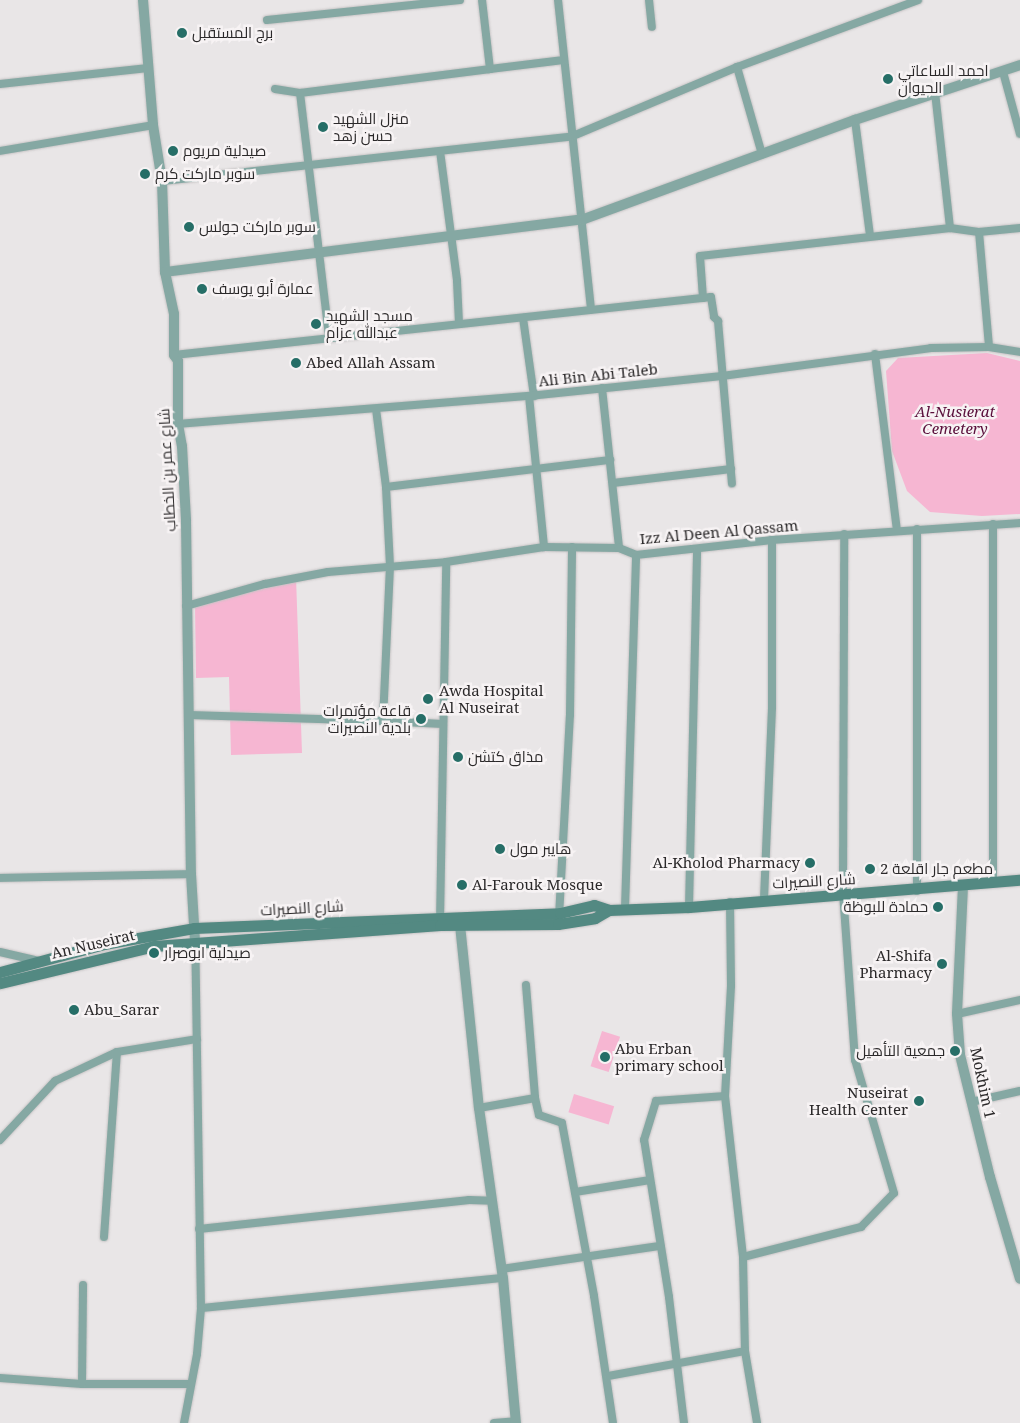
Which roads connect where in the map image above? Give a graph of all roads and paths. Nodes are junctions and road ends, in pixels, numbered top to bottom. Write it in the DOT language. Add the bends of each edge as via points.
graph roads {
  1 [pos="143,0"];
  2 [pos="460,0"];
  3 [pos="482,0"];
  4 [pos="558,0"];
  5 [pos="649,0"];
  6 [pos="918,0"];
  7 [pos="267,20"];
  8 [pos="652,27"];
  9 [pos="563,60"];
  10 [pos="1020,65"];
  11 [pos="737,67"];
  12 [pos="148,68"];
  13 [pos="490,69"];
  14 [pos="1003,72"];
  15 [pos="0,84"];
  16 [pos="275,89"];
  17 [pos="300,92"];
  18 [pos="935,92"];
  19 [pos="855,120"];
  20 [pos="153,125"];
  21 [pos="1020,134"];
  22 [pos="573,136"];
  23 [pos="0,150"];
  24 [pos="440,151"];
  25 [pos="762,154"];
  26 [pos="308,165"];
  27 [pos="162,181"];
  28 [pos="584,219"];
  29 [pos="950,228"];
  30 [pos="1020,228"];
  31 [pos="979,232"];
  32 [pos="449,236"];
  33 [pos="870,236"];
  34 [pos="320,252"];
  35 [pos="165,272"];
  36 [pos="703,298"];
  37 [pos="591,310"];
  38 [pos="524,318"];
  39 [pos="459,323"];
  40 [pos="329,338"];
  41 [pos="989,347"];
  42 [pos="1020,352"];
  43 [pos="875,354"];
  44 [pos="174,355"];
  45 [pos="722,376"];
  46 [pos="602,388"];
  47 [pos="532,396"];
  48 [pos="376,409"];
  49 [pos="178,424"];
  50 [pos="610,460"];
  51 [pos="537,469"];
  52 [pos="731,469"];
  53 [pos="613,482"];
  54 [pos="732,483"];
  55 [pos="386,487"];
  56 [pos="1020,523"];
  57 [pos="993,524"];
  58 [pos="917,529"];
  59 [pos="897,530"];
  60 [pos="844,534"];
  61 [pos="772,540"];
  62 [pos="544,546"];
  63 [pos="572,546"];
  64 [pos="619,548"];
  65 [pos="697,550"];
  66 [pos="636,555"];
  67 [pos="446,562"];
  68 [pos="390,566"];
  69 [pos="186,606"];
  70 [pos="189,715"];
  71 [pos="383,721"];
  72 [pos="443,724"];
  73 [pos="191,874"];
  74 [pos="0,878"];
  75 [pos="1020,880"];
  76 [pos="993,882"];
  77 [pos="963,886"];
  78 [pos="917,891"];
  79 [pos="843,894"];
  80 [pos="764,899"];
  81 [pos="730,902"];
  82 [pos="689,907"];
  83 [pos="625,909"];
  84 [pos="559,918"];
  85 [pos="440,920"];
  86 [pos="460,925"];
  87 [pos="194,928"];
  88 [pos="195,941"];
  89 [pos="0,952"];
  90 [pos="38,960"];
  91 [pos="51,969"];
  92 [pos="0,972"];
  93 [pos="0,983"];
  94 [pos="526,984"];
  95 [pos="1020,1000"];
  96 [pos="958,1014"];
  97 [pos="198,1039"];
  98 [pos="118,1052"];
  99 [pos="1020,1091"];
  100 [pos="725,1096"];
  101 [pos="535,1098"];
  102 [pos="971,1102"];
  103 [pos="479,1108"];
  104 [pos="0,1140"];
  105 [pos="650,1180"];
  106 [pos="575,1192"];
  107 [pos="492,1201"];
  108 [pos="199,1228"];
  109 [pos="104,1237"];
  110 [pos="660,1246"];
  111 [pos="743,1257"];
  112 [pos="585,1258"];
  113 [pos="502,1273"];
  114 [pos="1020,1279"];
  115 [pos="83,1285"];
  116 [pos="201,1308"];
  117 [pos="745,1351"];
  118 [pos="677,1362"];
  119 [pos="608,1376"];
  120 [pos="0,1378"];
  121 [pos="82,1384"];
  122 [pos="190,1384"];
  123 [pos="515,1422"];
  124 [pos="184,1423"];
  125 [pos="494,1423"];
  126 [pos="613,1423"];
  127 [pos="684,1423"];
  128 [pos="757,1423"];
  1 -- 12 [label="street, شارع عمر بن الخطاب"];
  2 -- 7 [label="street"];
  3 -- 13 [label="street"];
  4 -- 9 [label="street"];
  5 -- 8 [label="street"];
  6 -- 11 [label="street"];
  9 -- 13 [label="street"];
  9 -- 22 [label="street"];
  10 -- 14 [label="street"];
  11 -- 22 [label="street"];
  11 -- 25 [label="street"];
  12 -- 15 [label="street"];
  12 -- 20 [label="street, شارع عمر بن الخطاب"];
  13 -- 17 [label="street"];
  14 -- 18 [label="street"];
  14 -- 21 [label="street"];
  16 -- 17 [label="street"];
  17 -- 26 [label="street"];
  18 -- 19 [label="street"];
  18 -- 29 [label="street"];
  19 -- 25 [label="street"];
  19 -- 33 [label="street"];
  20 -- 23 [label="street"];
  20 -- 27 [label="street, شارع عمر بن الخطاب"];
  22 -- 24 [label="street"];
  22 -- 28 [label="street"];
  24 -- 26 [label="street"];
  24 -- 32 [label="street"];
  25 -- 28 [label="street"];
  26 -- 27 [label="street"];
  26 -- 34 [label="street"];
  27 -- 35 [label="street, شارع عمر بن الخطاب"];
  28 -- 32 [label="street"];
  28 -- 37 [label="street"];
  29 -- 31 [label="street"];
  29 -- 33 [label="street"];
  30 -- 31 [label="street"];
  31 -- 41 [label="street"];
  32 -- 34 [label="street"];
  32 -- 39 [label="street" via="457,281"];
  33 -- 36 [label="street" via="700,256"];
  34 -- 35 [label="street"];
  34 -- 40 [label="street"];
  35 -- 44 [label="street, شارع عمر بن الخطاب" via="174,314"];
  36 -- 37 [label="street"];
  36 -- 45 [label="street" via="711,297 714,317 718,321"];
  37 -- 38 [label="street"];
  38 -- 39 [label="street"];
  38 -- 47 [label="street"];
  39 -- 40 [label="street"];
  40 -- 44 [label="street"];
  41 -- 42 [label="street, Ali Bin Abi Taleb"];
  41 -- 43 [label="street, Ali Bin Abi Taleb" via="931,348"];
  43 -- 45 [label="street, Ali Bin Abi Taleb"];
  43 -- 59 [label="street"];
  44 -- 49 [label="street, شارع عمر بن الخطاب" via="178,361"];
  45 -- 46 [label="street, Ali Bin Abi Taleb"];
  45 -- 52 [label="street"];
  46 -- 47 [label="street, Ali Bin Abi Taleb"];
  46 -- 50 [label="street"];
  47 -- 48 [label="street, Ali Bin Abi Taleb"];
  47 -- 51 [label="street"];
  48 -- 49 [label="street, Ali Bin Abi Taleb"];
  48 -- 55 [label="street"];
  49 -- 69 [label="street, شارع عمر بن الخطاب" via="186,512"];
  50 -- 51 [label="street"];
  50 -- 53 [label="street"];
  51 -- 55 [label="street"];
  51 -- 62 [label="street"];
  52 -- 53 [label="street"];
  52 -- 54 [label="street"];
  53 -- 64 [label="street"];
  55 -- 68 [label="street"];
  56 -- 57 [label="street, Izz Al Deen Al Qassam"];
  57 -- 58 [label="street, Izz Al Deen Al Qassam"];
  57 -- 76 [label="street"];
  58 -- 59 [label="street, Izz Al Deen Al Qassam"];
  58 -- 78 [label="street"];
  59 -- 60 [label="street, Izz Al Deen Al Qassam"];
  60 -- 61 [label="street, Izz Al Deen Al Qassam"];
  60 -- 79 [label="street"];
  61 -- 65 [label="street, Izz Al Deen Al Qassam"];
  61 -- 80 [label="street" via="772,707"];
  62 -- 63 [label="street, Izz Al Deen Al Qassam"];
  62 -- 67 [label="street, Izz Al Deen Al Qassam"];
  63 -- 64 [label="street, Izz Al Deen Al Qassam"];
  63 -- 84 [label="street" via="570,715"];
  64 -- 66 [label="street, Izz Al Deen Al Qassam"];
  65 -- 66 [label="street, Izz Al Deen Al Qassam"];
  65 -- 82 [label="street"];
  66 -- 83 [label="street"];
  67 -- 68 [label="street, Izz Al Deen Al Qassam"];
  67 -- 72 [label="street"];
  68 -- 69 [label="street, Izz Al Deen Al Qassam" via="328,572 265,584"];
  68 -- 71 [label="street"];
  69 -- 70 [label="street, شارع عمر بن الخطاب"];
  70 -- 71 [label="street"];
  70 -- 73 [label="street, شارع عمر بن الخطاب"];
  71 -- 72 [label="street"];
  72 -- 85 [label="street"];
  73 -- 74 [label="street"];
  73 -- 87 [label="street, شارع عمر بن الخطاب"];
  75 -- 76 [label="main road, شارع النصيرات"];
  76 -- 77 [label="main road, شارع النصيرات"];
  77 -- 78 [label="main road, شارع النصيرات"];
  77 -- 96 [label="street, Mokhim 1"];
  78 -- 79 [label="main road, شارع النصيرات"];
  79 -- 80 [label="main road, شارع النصيرات"];
  79 -- 111 [label="street" via="855,1060 894,1193 861,1227"];
  80 -- 81 [label="main road, شارع النصيرات"];
  81 -- 82 [label="main road, شارع النصيرات"];
  81 -- 100 [label="street" via="731,986"];
  82 -- 83 [label="main road, شارع النصيرات"];
  83 -- 84 [label="main road, شارع النصيرات" via="609,910 594,905"];
  84 -- 85 [label="main road, شارع النصيرات"];
  84 -- 86 [label="main road, شارع النصيرات"];
  85 -- 86 [label="main road, شارع النصيرات"];
  85 -- 87 [label="main road, شارع النصيرات"];
  85 -- 88 [label="main road, شارع النصيرات"];
  86 -- 103 [label="street"];
  87 -- 88 [label="street, شارع عمر بن الخطاب"];
  87 -- 90 [label="main road, شارع النصيرات"];
  88 -- 91 [label="main road, An Nuseirat" via="154,946"];
  88 -- 97 [label="street"];
  89 -- 90 [label="street"];
  90 -- 91 [label="street"];
  90 -- 92 [label="main road, شارع النصيرات"];
  91 -- 93 [label="main road, An Nuseirat"];
  94 -- 101 [label="street"];
  95 -- 96 [label="street"];
  96 -- 102 [label="street, Mokhim 1" via="960,1055"];
  97 -- 98 [label="street"];
  97 -- 108 [label="street"];
  98 -- 104 [label="street" via="55,1081"];
  98 -- 109 [label="street"];
  99 -- 102 [label="street"];
  100 -- 105 [label="street" via="656,1101 644,1140"];
  100 -- 111 [label="street"];
  101 -- 103 [label="street"];
  101 -- 106 [label="street" via="539,1115 562,1122"];
  102 -- 114 [label="street, Mokhim 1"];
  103 -- 107 [label="street"];
  105 -- 106 [label="street"];
  105 -- 110 [label="street"];
  106 -- 112 [label="street"];
  107 -- 108 [label="street" via="469,1200"];
  107 -- 113 [label="street"];
  108 -- 116 [label="street"];
  110 -- 112 [label="street"];
  110 -- 118 [label="street"];
  111 -- 117 [label="street"];
  112 -- 113 [label="street"];
  112 -- 119 [label="street"];
  113 -- 116 [label="street"];
  113 -- 123 [label="street"];
  115 -- 121 [label="street"];
  116 -- 122 [label="street" via="197,1354"];
  117 -- 118 [label="street"];
  117 -- 128 [label="street"];
  118 -- 119 [label="street"];
  118 -- 127 [label="street"];
  119 -- 126 [label="street"];
  120 -- 121 [label="street"];
  121 -- 122 [label="street"];
  122 -- 124 [label="street"];
  123 -- 125 [label="street"];
}
